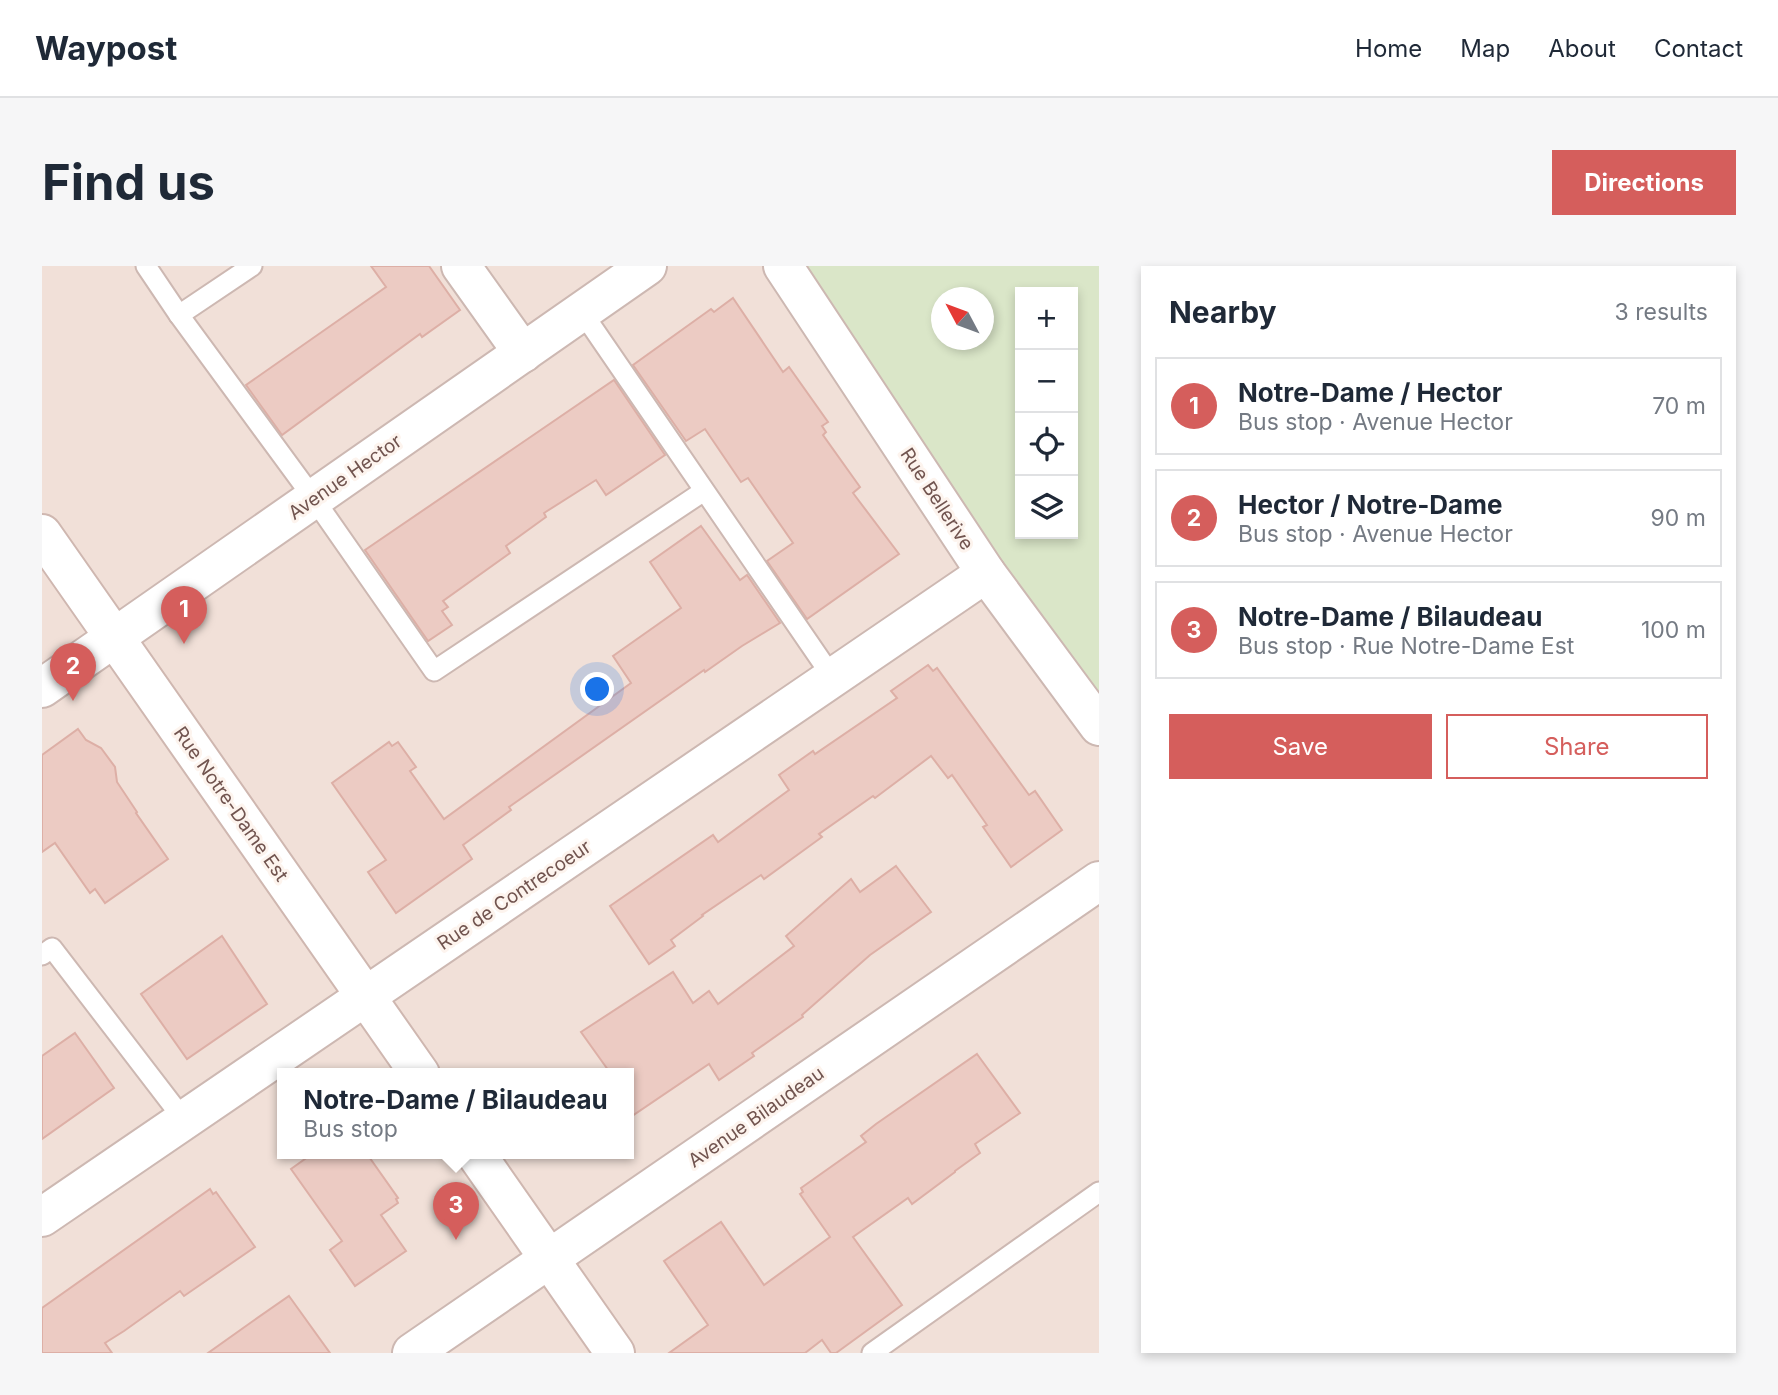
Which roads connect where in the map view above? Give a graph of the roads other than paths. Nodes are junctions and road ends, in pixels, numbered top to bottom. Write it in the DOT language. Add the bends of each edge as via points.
graph roads {
  1 [pos="146,266"];
  2 [pos="252,266"];
  3 [pos="461,266"];
  4 [pos="648,266"];
  5 [pos="783,266"];
  6 [pos="582,312"];
  7 [pos="179,315"];
  8 [pos="523,353"];
  9 [pos="704,491"];
  10 [pos="313,499"];
  11 [pos="42,534"];
  12 [pos="986,573"];
  13 [pos="115,638"];
  14 [pos="833,678"];
  15 [pos="42,688"];
  16 [pos="1099,726"];
  17 [pos="1099,881"];
  18 [pos="42,955"];
  19 [pos="366,997"];
  20 [pos="416,1068"];
  21 [pos="184,1120"];
  22 [pos="479,1159"];
  23 [pos="1099,1192"];
  24 [pos="42,1217"];
  25 [pos="549,1259"];
  26 [pos="412,1353"];
  27 [pos="615,1353"];
  28 [pos="872,1353"];
  1 -- 7 [label="lane"];
  2 -- 7 [label="lane"];
  3 -- 8 [label="street"];
  4 -- 6 [label="street, Avenue Hector"];
  5 -- 12 [label="street, Rue Bellerive"];
  6 -- 8 [label="street, Avenue Hector"];
  6 -- 9 [label="lane"];
  7 -- 10 [label="lane"];
  8 -- 10 [label="street, Avenue Hector"];
  9 -- 10 [label="lane" via="434,671"];
  9 -- 14 [label="lane"];
  10 -- 13 [label="street, Avenue Hector"];
  11 -- 13 [label="street, Rue Notre-Dame Est"];
  12 -- 14 [label="street, Rue de Contrecoeur"];
  12 -- 16 [label="street, Rue Bellerive"];
  13 -- 15 [label="street, Avenue Hector"];
  13 -- 19 [label="street, Rue Notre-Dame Est"];
  14 -- 19 [label="street, Rue de Contrecoeur"];
  17 -- 25 [label="street, Avenue Bilaudeau"];
  18 -- 21 [label="lane" via="52,948"];
  19 -- 20 [label="street, Rue Notre-Dame Est"];
  19 -- 21 [label="street, Rue de Contrecoeur"];
  21 -- 24 [label="street, Rue de Contrecoeur"];
  22 -- 25 [label="street"];
  23 -- 28 [label="lane"];
  25 -- 26 [label="street, Avenue Bilaudeau"];
  25 -- 27 [label="street"];
}
